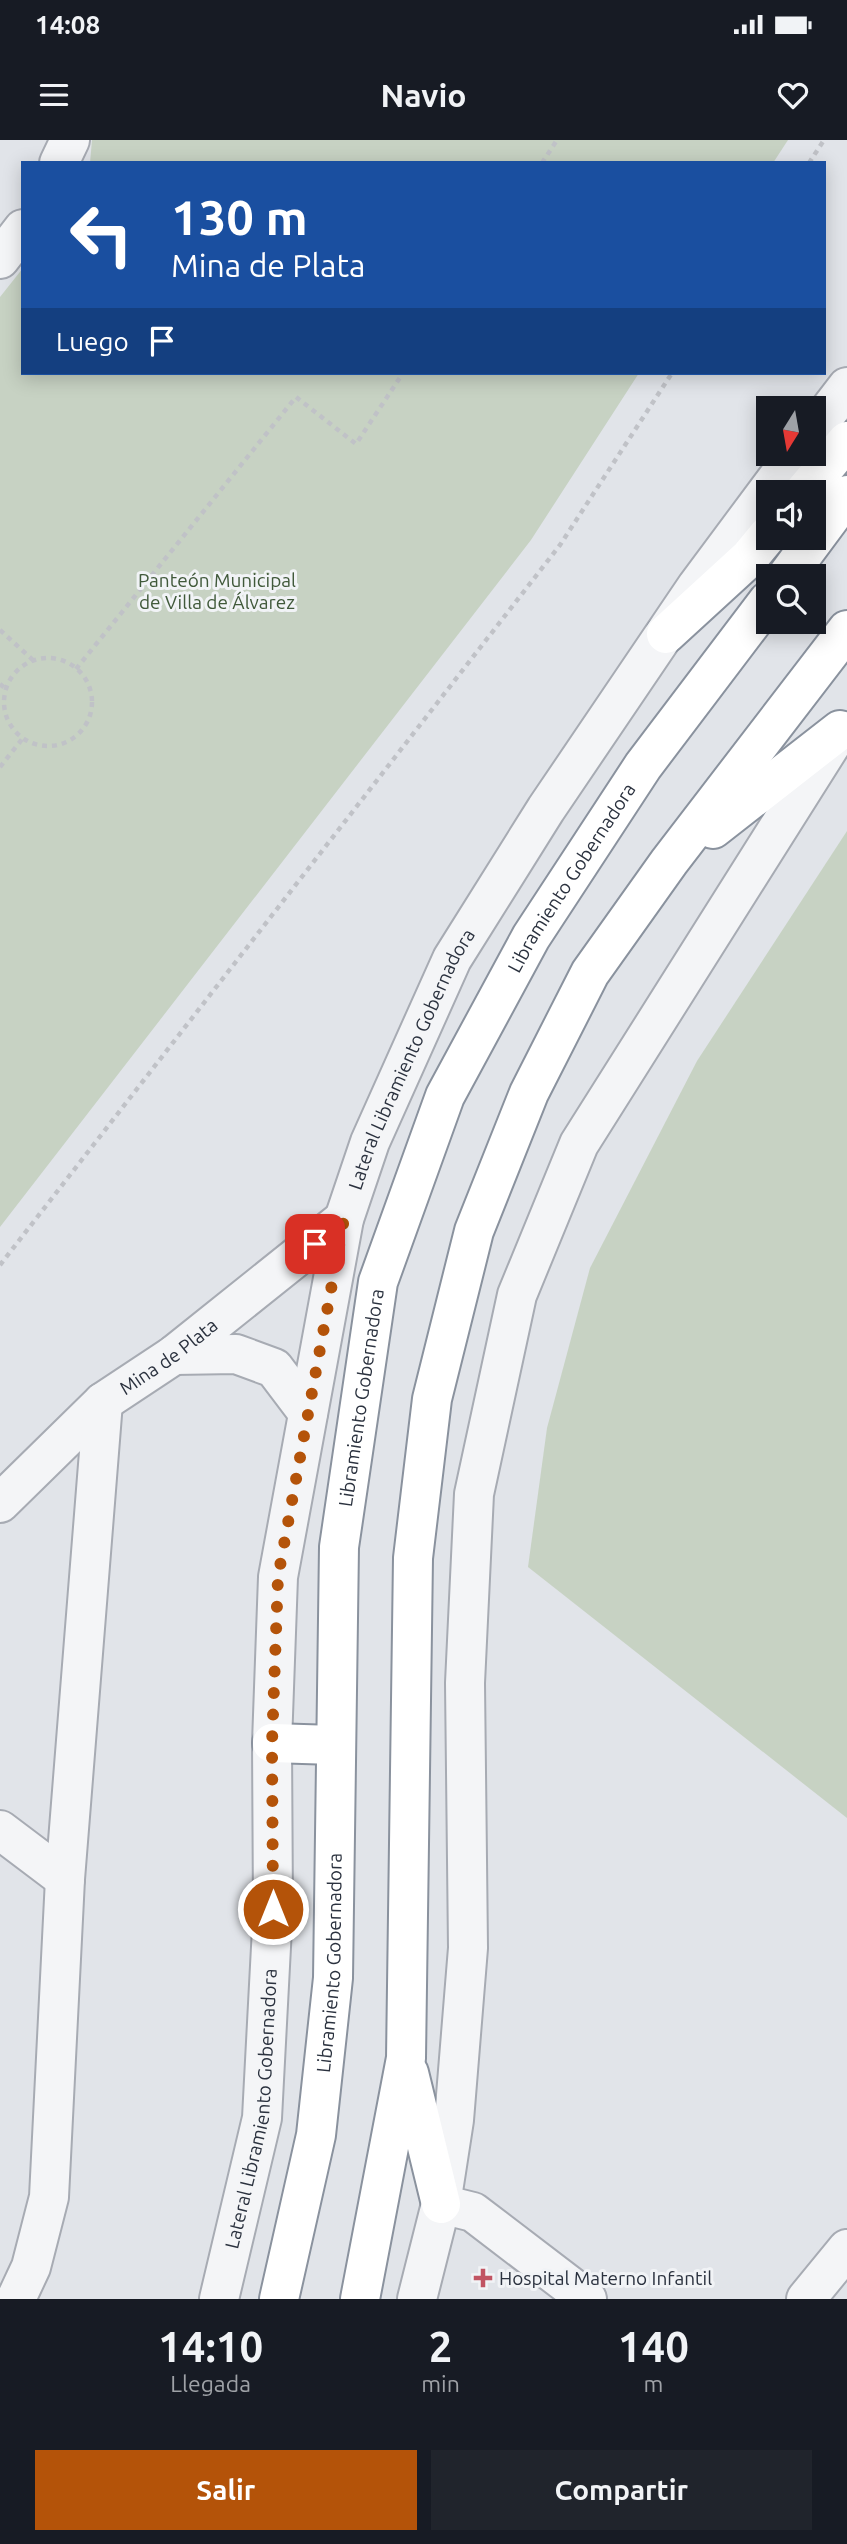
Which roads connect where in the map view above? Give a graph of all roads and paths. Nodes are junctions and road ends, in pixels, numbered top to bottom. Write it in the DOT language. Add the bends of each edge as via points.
graph roads {
  1 [pos="556,140"];
  2 [pos="824,140"];
  3 [pos="542,161"];
  4 [pos="810,161"];
  5 [pos="21,232"];
  6 [pos="0,259"];
  7 [pos="402,375"];
  8 [pos="671,375"];
  9 [pos="847,387"];
  10 [pos="826,414"];
  11 [pos="847,441"];
  12 [pos="786,466"];
  13 [pos="814,480"];
  14 [pos="847,495"];
  15 [pos="756,549"];
  16 [pos="796,564"];
  17 [pos="756,617"];
  18 [pos="0,630"];
  19 [pos="847,630"];
  20 [pos="666,634"];
  21 [pos="34,660"];
  22 [pos="76,669"];
  23 [pos="0,684"];
  24 [pos="6,689"];
  25 [pos="844,725"];
  26 [pos="23,738"];
  27 [pos="0,767"];
  28 [pos="669,862"];
  29 [pos="344,1219"];
  30 [pos="0,1265"];
  31 [pos="174,1355"];
  32 [pos="103,1402"];
  33 [pos="308,1413"];
  34 [pos="0,1503"];
  35 [pos="272,1743"];
  36 [pos="334,1745"];
  37 [pos="0,1830"];
  38 [pos="65,1879"];
  39 [pos="406,2058"];
  40 [pos="441,2204"];
  41 [pos="847,2249"];
  42 [pos="16,2299"];
  43 [pos="219,2299"];
  44 [pos="279,2299"];
  45 [pos="360,2299"];
  46 [pos="417,2299"];
  47 [pos="587,2299"];
  48 [pos="806,2299"];
  1 -- 3 [label="path"];
  2 -- 4 [label="path"];
  5 -- 6 [label="street"];
  7 -- 22 [label="path" via="356,444 296,397"];
  8 -- 30 [label="path" via="560,545"];
  9 -- 10 [label="street"];
  11 -- 13 [label="highway"];
  12 -- 20 [label="street, Lateral Libramiento Gobernadora"];
  14 -- 16 [label="highway"];
  15 -- 20 [label="highway"];
  17 -- 36 [label="highway, Libramiento Gobernadora" via="643,766 531,937 445,1096 378,1282 340,1547"];
  18 -- 21 [label="path"];
  19 -- 28 [label="highway"];
  20 -- 29 [label="street, Lateral Libramiento Gobernadora" via="546,809 452,959 370,1142"];
  21 -- 22 [label="path" via="63,661"];
  21 -- 24 [label="path"];
  22 -- 26 [label="path" via="91,694 87,724 64,743 42,745"];
  23 -- 24 [label="path"];
  24 -- 26 [label="path" via="7,716"];
  25 -- 28 [label="highway"];
  25 -- 40 [label="street" via="579,1144 517,1295 474,1494 465,1683 467,1948 454,2120"];
  26 -- 27 [label="path"];
  28 -- 39 [label="highway" via="590,973 529,1093 474,1231 432,1399 413,1558"];
  29 -- 31 [label="street, Mina de Plata"];
  29 -- 33 [label="street, Lateral Libramiento Gobernadora"];
  31 -- 32 [label="street, Mina de Plata"];
  31 -- 33 [label="street" via="236,1354 274,1368"];
  32 -- 34 [label="street, Mina de Plata"];
  32 -- 38 [label="street"];
  33 -- 35 [label="street, Lateral Libramiento Gobernadora" via="278,1577"];
  35 -- 36 [label="highway"];
  35 -- 43 [label="street, Lateral Libramiento Gobernadora" via="273,1909 262,2118"];
  36 -- 44 [label="highway, Libramiento Gobernadora" via="331,1991 316,2135"];
  37 -- 38 [label="street"];
  38 -- 42 [label="street" via="49,2197 31,2267"];
  39 -- 40 [label="highway"];
  39 -- 45 [label="highway"];
  40 -- 46 [label="street"];
  40 -- 47 [label="street" via="473,2212"];
  41 -- 48 [label="street"];
}
